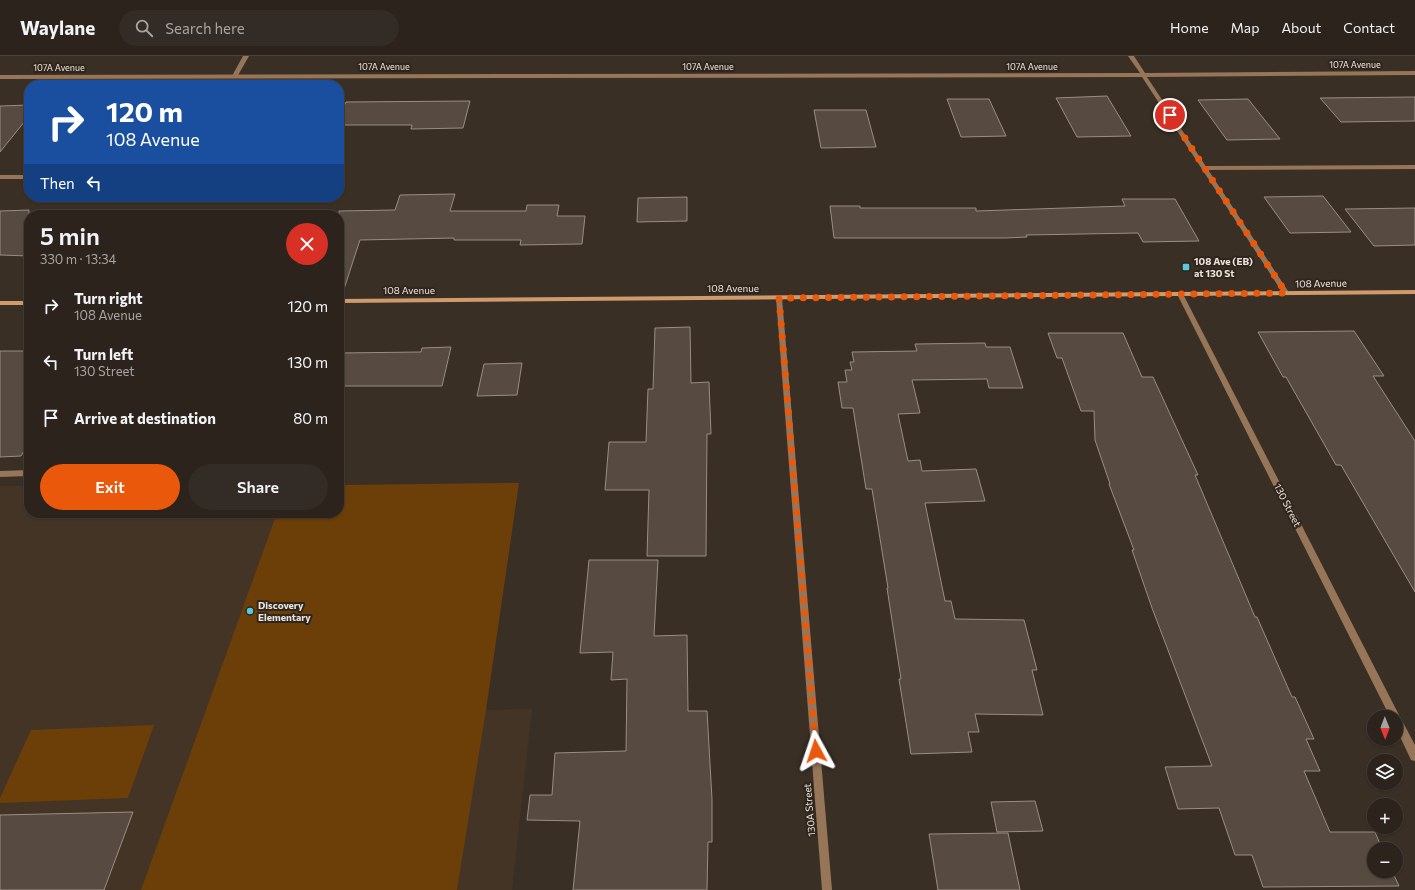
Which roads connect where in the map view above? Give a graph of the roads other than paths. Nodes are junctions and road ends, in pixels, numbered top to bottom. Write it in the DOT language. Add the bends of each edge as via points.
graph roads {
  1 [pos="246,56"];
  2 [pos="1131,56"];
  3 [pos="1415,73"];
  4 [pos="1144,75"];
  5 [pos="235,76"];
  6 [pos="1,78"];
  7 [pos="1415,167"];
  8 [pos="1204,168"];
  9 [pos="24,177"];
  10 [pos="0,178"];
  11 [pos="1415,292"];
  12 [pos="1286,293"];
  13 [pos="1180,294"];
  14 [pos="779,298"];
  15 [pos="344,301"];
  16 [pos="0,303"];
  17 [pos="24,303"];
  18 [pos="0,474"];
  19 [pos="24,474"];
  20 [pos="1392,710"];
  21 [pos="1403,732"];
  22 [pos="1415,756"];
  23 [pos="827,890"];
  1 -- 5 [label="street"];
  2 -- 4 [label="street"];
  3 -- 4 [label="street, 107A Avenue"];
  4 -- 5 [label="street, 107A Avenue"];
  4 -- 8 [label="street"];
  5 -- 6 [label="street, 107A Avenue"];
  7 -- 8 [label="street"];
  8 -- 12 [label="street"];
  9 -- 10 [label="street"];
  11 -- 12 [label="main road, 108 Avenue"];
  12 -- 13 [label="main road, 108 Avenue"];
  13 -- 14 [label="main road, 108 Avenue"];
  13 -- 20 [label="street, 130 Street"];
  14 -- 15 [label="main road, 108 Avenue"];
  14 -- 23 [label="street, 130A Street"];
  16 -- 17 [label="main road"];
  18 -- 19 [label="street"];
  21 -- 22 [label="street, 130 Street"];
}
